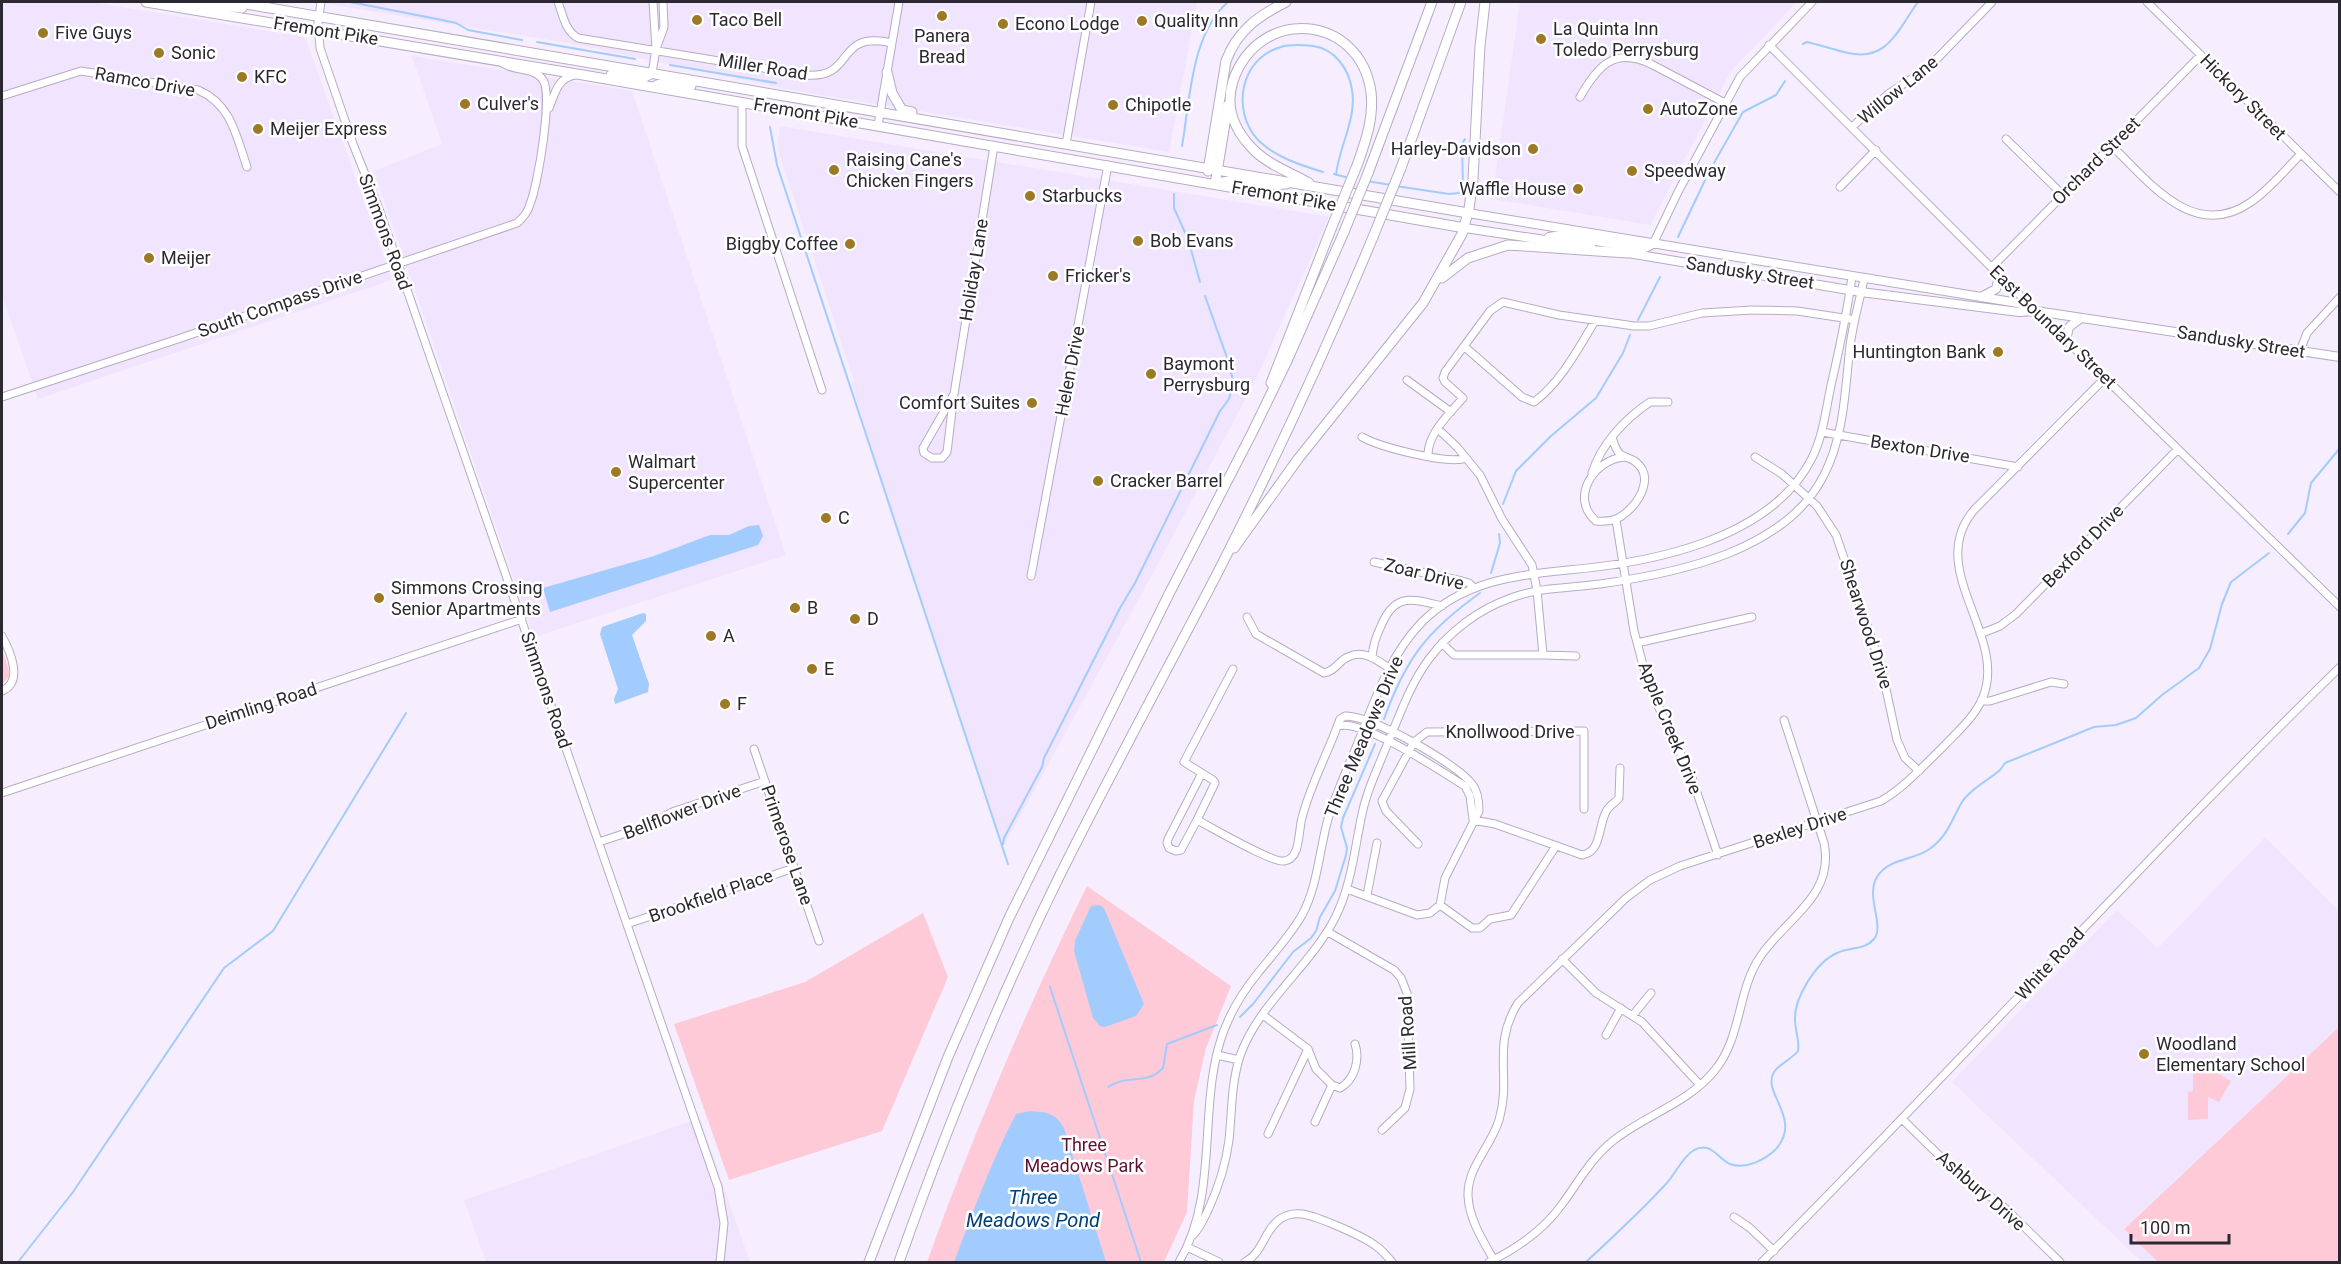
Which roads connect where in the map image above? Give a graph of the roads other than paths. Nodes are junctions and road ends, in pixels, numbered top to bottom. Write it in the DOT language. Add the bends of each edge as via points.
graph roads {
  1 [pos="146,2"];
  2 [pos="177,2"];
  3 [pos="234,2"];
  4 [pos="321,2"];
  5 [pos="558,2"];
  6 [pos="653,2"];
  7 [pos="663,2"];
  8 [pos="899,2"];
  9 [pos="1091,2"];
  10 [pos="1286,2"];
  11 [pos="1432,2"];
  12 [pos="1461,2"];
  13 [pos="1485,2"];
  14 [pos="1812,2"];
  15 [pos="1992,2"];
  16 [pos="2147,2"];
  17 [pos="319,23"];
  18 [pos="892,43"];
  19 [pos="1769,45"];
  20 [pos="656,49"];
  21 [pos="2201,56"];
  22 [pos="498,60"];
  23 [pos="887,72"];
  24 [pos="651,73"];
  25 [pos="578,74"];
  26 [pos="649,86"];
  27 [pos="732,87"];
  28 [pos="2,96"];
  29 [pos="1580,97"];
  30 [pos="1229,100"];
  31 [pos="742,102"];
  32 [pos="1725,103"];
  33 [pos="880,112"];
  34 [pos="547,114"];
  35 [pos="954,125"];
  36 [pos="878,126"];
  37 [pos="1852,127"];
  38 [pos="2006,139"];
  39 [pos="1066,144"];
  40 [pos="994,146"];
  41 [pos="2112,146"];
  42 [pos="1876,150"];
  43 [pos="2301,154"];
  44 [pos="1108,165"];
  45 [pos="247,167"];
  46 [pos="1213,168"];
  47 [pos="1211,183"];
  48 [pos="1296,183"];
  49 [pos="1313,186"];
  50 [pos="1840,187"];
  51 [pos="2340,192"];
  52 [pos="2063,195"];
  53 [pos="1468,213"];
  54 [pos="1465,228"];
  55 [pos="1539,238"];
  56 [pos="1653,244"];
  57 [pos="1627,253"];
  58 [pos="398,264"];
  59 [pos="1994,270"];
  60 [pos="1852,277"];
  61 [pos="1864,279"];
  62 [pos="1434,286"];
  63 [pos="1850,290"];
  64 [pos="1861,292"];
  65 [pos="1981,297"];
  66 [pos="2340,297"];
  67 [pos="2036,311"];
  68 [pos="1846,318"];
  69 [pos="2082,318"];
  70 [pos="1855,320"];
  71 [pos="1595,321"];
  72 [pos="2066,340"];
  73 [pos="1465,347"];
  74 [pos="2300,351"];
  75 [pos="2340,357"];
  76 [pos="2105,378"];
  77 [pos="1407,380"];
  78 [pos="822,390"];
  79 [pos="954,394"];
  80 [pos="2,397"];
  81 [pos="1668,402"];
  82 [pos="1451,412"];
  83 [pos="1438,429"];
  84 [pos="1822,432"];
  85 [pos="1252,433"];
  86 [pos="1838,435"];
  87 [pos="1612,436"];
  88 [pos="1362,437"];
  89 [pos="2178,449"];
  90 [pos="1428,456"];
  91 [pos="1625,457"];
  92 [pos="1755,457"];
  93 [pos="1466,458"];
  94 [pos="2018,467"];
  95 [pos="1592,475"];
  96 [pos="1794,485"];
  97 [pos="1809,499"];
  98 [pos="1616,520"];
  99 [pos="1374,562"];
  100 [pos="1624,564"];
  101 [pos="1219,569"];
  102 [pos="1533,573"];
  103 [pos="1031,576"];
  104 [pos="1626,580"];
  105 [pos="1474,588"];
  106 [pos="1538,590"];
  107 [pos="1442,606"];
  108 [pos="2340,607"];
  109 [pos="1247,617"];
  110 [pos="1752,617"];
  111 [pos="522,619"];
  112 [pos="1980,634"];
  113 [pos="2,636"];
  114 [pos="1442,643"];
  115 [pos="1637,643"];
  116 [pos="1543,655"];
  117 [pos="1576,656"];
  118 [pos="1372,657"];
  119 [pos="2340,667"];
  120 [pos="1389,668"];
  121 [pos="1233,669"];
  122 [pos="2064,684"];
  123 [pos="2,691"];
  124 [pos="1981,701"];
  125 [pos="1784,720"];
  126 [pos="1367,721"];
  127 [pos="1338,726"];
  128 [pos="1363,731"];
  129 [pos="1393,732"];
  130 [pos="1389,740"];
  131 [pos="1414,742"];
  132 [pos="754,749"];
  133 [pos="1410,752"];
  134 [pos="1620,768"];
  135 [pos="1919,771"];
  136 [pos="1202,773"];
  137 [pos="765,782"];
  138 [pos="2,793"];
  139 [pos="1584,808"];
  140 [pos="1197,820"];
  141 [pos="1473,820"];
  142 [pos="1817,822"];
  143 [pos="599,842"];
  144 [pos="1377,843"];
  145 [pos="1418,844"];
  146 [pos="1556,846"];
  147 [pos="1718,855"];
  148 [pos="794,868"];
  149 [pos="1347,889"];
  150 [pos="1367,895"];
  151 [pos="1440,905"];
  152 [pos="627,924"];
  153 [pos="1328,932"];
  154 [pos="819,941"];
  155 [pos="1562,959"];
  156 [pos="1651,993"];
  157 [pos="1621,1008"];
  158 [pos="1263,1015"];
  159 [pos="1634,1015"];
  160 [pos="1606,1035"];
  161 [pos="1355,1044"];
  162 [pos="1308,1049"];
  163 [pos="1217,1055"];
  164 [pos="1239,1060"];
  165 [pos="1332,1085"];
  166 [pos="1700,1085"];
  167 [pos="1902,1119"];
  168 [pos="1315,1122"];
  169 [pos="1382,1130"];
  170 [pos="1268,1134"];
  171 [pos="1734,1217"];
  172 [pos="1193,1235"];
  173 [pos="1187,1247"];
  174 [pos="1774,1251"];
  175 [pos="1491,1261"];
  176 [pos="2059,1262"];
  177 [pos="720,1263"];
  178 [pos="869,1263"];
  179 [pos="899,1263"];
  180 [pos="1179,1263"];
  181 [pos="1219,1263"];
  182 [pos="1245,1263"];
  183 [pos="1392,1263"];
  184 [pos="1762,1263"];
  1 -- 17 [label="highway, Fremont Pike"];
  2 -- 17 [label="highway" via="225,5"];
  3 -- 17 [label="highway, Fremont Pike"];
  4 -- 17 [label="street, Simmons Road"];
  5 -- 20 [label="street, Miller Road" via="567,28 578,38"];
  6 -- 20 [label="street"];
  7 -- 20 [label="street" via="664,27"];
  8 -- 18 [label="street"];
  9 -- 39 [label="street"];
  10 -- 46 [label="highway" via="1248,26 1231,49 1226,61"];
  11 -- 85 [label="highway, bridge" via="1344,232"];
  12 -- 101 [label="highway, bridge" via="1373,237 1312,376"];
  13 -- 53 [label="highway"];
  14 -- 19 [label="street"];
  15 -- 37 [label="street, Willow Lane" via="1927,69 1888,94"];
  16 -- 21 [label="street, Hickory Street"];
  17 -- 22 [label="highway, Fremont Pike"];
  17 -- 24 [label="highway, Fremont Pike"];
  17 -- 58 [label="street, Simmons Road" via="320,48 334,91"];
  18 -- 20 [label="street, Miller Road" via="858,43 835,69 816,76"];
  18 -- 23 [label="street"];
  19 -- 32 [label="street" via="1740,77"];
  19 -- 37 [label="street, East Boundary Street"];
  20 -- 24 [label="street"];
  21 -- 41 [label="street, Orchard Street"];
  21 -- 43 [label="street, Hickory Street"];
  22 -- 25 [label="highway, Fremont Pike"];
  22 -- 34 [label="street, South Compass Drive" via="509,68 540,77 546,89"];
  23 -- 33 [label="street"];
  23 -- 35 [label="highway" via="892,93 902,110 940,117"];
  24 -- 25 [label="highway" via="643,78 594,71"];
  24 -- 27 [label="highway, Fremont Pike"];
  25 -- 26 [label="highway, Fremont Pike"];
  25 -- 34 [label="street, South Compass Drive" via="560,82"];
  26 -- 27 [label="highway" via="666,83 712,89"];
  26 -- 31 [label="highway, Fremont Pike"];
  27 -- 33 [label="highway, Fremont Pike"];
  28 -- 45 [label="street, Ramco Drive" via="81,71 198,90 225,110"];
  29 -- 32 [label="street" via="1601,67 1627,56 1639,58"];
  30 -- 46 [label="highway"];
  30 -- 49 [label="highway" via="1240,134 1253,150"];
  30 -- 85 [label="highway, bridge" via="1244,58 1265,38 1302,28 1334,37 1356,56 1371,91 1370,125 1358,163"];
  31 -- 36 [label="highway, Fremont Pike"];
  31 -- 78 [label="street" via="742,146"];
  32 -- 56 [label="street"];
  33 -- 35 [label="highway, Fremont Pike"];
  33 -- 36 [label="street"];
  34 -- 58 [label="street, South Compass Drive" via="532,200 521,220"];
  35 -- 39 [label="highway, Fremont Pike"];
  36 -- 40 [label="highway, Fremont Pike"];
  37 -- 42 [label="street, East Boundary Street"];
  38 -- 52 [label="street"];
  39 -- 46 [label="highway, Fremont Pike"];
  40 -- 44 [label="highway, Fremont Pike"];
  40 -- 79 [label="street, Holiday Lane"];
  41 -- 43 [label="street" via="2169,201 2192,212 2210,214 2230,212 2251,202"];
  41 -- 52 [label="street, Orchard Street"];
  42 -- 50 [label="street"];
  42 -- 59 [label="street, East Boundary Street"];
  43 -- 51 [label="street, Hickory Street"];
  44 -- 47 [label="highway, Fremont Pike"];
  44 -- 103 [label="street, Helen Drive"];
  46 -- 47 [label="highway"];
  46 -- 48 [label="highway, Fremont Pike"];
  47 -- 48 [label="highway" via="1229,179 1272,186"];
  47 -- 54 [label="highway, Fremont Pike"];
  48 -- 49 [label="highway, Fremont Pike"];
  49 -- 53 [label="highway, Fremont Pike"];
  52 -- 59 [label="street, Orchard Street"];
  53 -- 54 [label="highway"];
  53 -- 56 [label="main road, Sandusky Street"];
  54 -- 55 [label="main road, Sandusky Street"];
  54 -- 62 [label="highway"];
  55 -- 56 [label="main road" via="1561,235 1636,248"];
  55 -- 57 [label="main road, Sandusky Street"];
  56 -- 60 [label="main road, Sandusky Street"];
  57 -- 62 [label="highway" via="1508,245 1468,258"];
  57 -- 63 [label="main road, Sandusky Street"];
  58 -- 80 [label="street, South Compass Drive"];
  58 -- 111 [label="street, Simmons Road"];
  59 -- 65 [label="main road" via="1996,289"];
  59 -- 67 [label="street, East Boundary Street"];
  60 -- 61 [label="main road, Sandusky Street"];
  60 -- 63 [label="street, Three Meadows Drive"];
  61 -- 64 [label="street, Three Meadows Drive"];
  61 -- 65 [label="main road, Sandusky Street"];
  62 -- 101 [label="highway" via="1298,459"];
  63 -- 64 [label="main road, Sandusky Street"];
  63 -- 68 [label="street, Three Meadows Drive"];
  64 -- 67 [label="main road, Sandusky Street"];
  64 -- 70 [label="street, Three Meadows Drive"];
  65 -- 67 [label="main road, Sandusky Street" via="2018,303"];
  66 -- 74 [label="street" via="2307,333"];
  67 -- 69 [label="main road, Sandusky Street"];
  67 -- 72 [label="street, East Boundary Street"];
  68 -- 70 [label="street"];
  68 -- 71 [label="street" via="1777,309 1702,313 1649,326"];
  68 -- 84 [label="street, Three Meadows Drive"];
  69 -- 72 [label="main road" via="2069,327"];
  69 -- 74 [label="main road, Sandusky Street"];
  70 -- 86 [label="street, Three Meadows Drive"];
  71 -- 73 [label="street" via="1503,302 1491,311"];
  71 -- 73 [label="street" via="1555,382 1531,402"];
  72 -- 76 [label="street, East Boundary Street"];
  73 -- 82 [label="street" via="1443,378 1463,398"];
  74 -- 75 [label="main road, Sandusky Street"];
  76 -- 89 [label="street, East Boundary Street"];
  76 -- 94 [label="street, Bexley Drive"];
  77 -- 82 [label="street"];
  79 -- 79 [label="street, Holiday Lane" via="924,448 924,453 932,458 942,458 947,452"];
  81 -- 87 [label="street" via="1650,402"];
  82 -- 83 [label="street"];
  83 -- 90 [label="street"];
  83 -- 93 [label="street"];
  84 -- 86 [label="street, Bexton Drive"];
  84 -- 96 [label="street, Three Meadows Drive"];
  85 -- 178 [label="highway" via="1009,918 948,1056"];
  86 -- 94 [label="street, Bexton Drive"];
  86 -- 97 [label="street, Three Meadows Drive" via="1830,463"];
  87 -- 91 [label="street" via="1615,448"];
  87 -- 95 [label="street"];
  88 -- 90 [label="street" via="1382,446"];
  89 -- 108 [label="street, East Boundary Street"];
  89 -- 112 [label="street, Bexford Drive" via="2016,614"];
  90 -- 93 [label="street" via="1454,461"];
  91 -- 95 [label="street"];
  91 -- 98 [label="street" via="1637,463 1645,480 1636,502"];
  92 -- 96 [label="street, Shearwood Drive"];
  93 -- 102 [label="street" via="1480,475"];
  94 -- 112 [label="street, Bexley Drive" via="1971,514 1960,542 1958,567"];
  95 -- 98 [label="street" via="1584,490 1584,505 1596,521"];
  96 -- 97 [label="street, Shearwood Drive"];
  96 -- 100 [label="street, Three Meadows Drive" via="1759,514 1716,537"];
  97 -- 104 [label="street, Three Meadows Drive" via="1781,526 1751,543 1692,565"];
  97 -- 135 [label="street, Shearwood Drive" via="1829,522 1841,546 1881,666 1897,740 1905,758"];
  98 -- 100 [label="street, Apple Creek Drive"];
  99 -- 105 [label="street, Zoar Drive" via="1462,581"];
  100 -- 102 [label="street, Three Meadows Drive"];
  100 -- 104 [label="street, Apple Creek Drive"];
  101 -- 179 [label="highway" via="1028,942 952,1119"];
  102 -- 105 [label="street, Three Meadows Drive"];
  102 -- 106 [label="street"];
  104 -- 106 [label="street, Three Meadows Drive"];
  104 -- 115 [label="street, Apple Creek Drive"];
  105 -- 107 [label="street, Three Meadows Drive"];
  106 -- 114 [label="street, Three Meadows Drive" via="1490,607"];
  106 -- 116 [label="street"];
  107 -- 118 [label="street" via="1413,599 1392,606"];
  107 -- 120 [label="street, Three Meadows Drive" via="1413,632"];
  109 -- 118 [label="street" via="1256,634 1324,673 1348,656"];
  110 -- 115 [label="street"];
  111 -- 138 [label="street, Deimling Road"];
  111 -- 143 [label="street, Simmons Road"];
  112 -- 124 [label="street, Bexley Drive" via="1988,668"];
  113 -- 123 [label="street" via="14,675"];
  114 -- 116 [label="street" via="1454,655"];
  114 -- 129 [label="street, Three Meadows Drive" via="1412,686"];
  115 -- 147 [label="street, Apple Creek Drive" via="1652,693 1692,778"];
  116 -- 117 [label="street"];
  118 -- 120 [label="street"];
  119 -- 167 [label="street, White Road" via="2142,867"];
  120 -- 126 [label="street, Three Meadows Drive"];
  121 -- 136 [label="street" via="1184,762"];
  122 -- 124 [label="street" via="2051,682"];
  124 -- 135 [label="street, Bexley Drive" via="1972,716"];
  125 -- 142 [label="street"];
  126 -- 127 [label="street" via="1345,716"];
  126 -- 128 [label="street, Three Meadows Drive"];
  126 -- 129 [label="street"];
  127 -- 128 [label="street" via="1344,724"];
  127 -- 140 [label="street" via="1302,816 1295,855 1290,859 1280,861"];
  128 -- 130 [label="street"];
  128 -- 163 [label="street, Three Meadows Drive" via="1329,817 1308,903 1237,1004"];
  129 -- 130 [label="street, Three Meadows Drive"];
  129 -- 131 [label="street"];
  130 -- 133 [label="street"];
  130 -- 149 [label="street, Three Meadows Drive" via="1365,799"];
  131 -- 133 [label="street"];
  131 -- 139 [label="street, Knollwood Drive" via="1427,732 1584,731"];
  131 -- 141 [label="street" via="1463,774 1474,786 1479,810"];
  132 -- 137 [label="street, Primerose Lane"];
  133 -- 141 [label="street" via="1465,786"];
  133 -- 145 [label="street" via="1382,801 1386,811"];
  134 -- 146 [label="street" via="1619,798 1606,810 1592,851 1582,855"];
  135 -- 142 [label="street, Bexley Drive" via="1881,801"];
  136 -- 140 [label="street" via="1215,783"];
  136 -- 140 [label="street" via="1168,839 1169,848 1181,850"];
  137 -- 143 [label="street, Bellflower Drive" via="672,812 650,825"];
  137 -- 148 [label="street, Primerose Lane"];
  141 -- 146 [label="street"];
  141 -- 151 [label="street" via="1444,878"];
  142 -- 147 [label="street, Bexley Drive"];
  142 -- 166 [label="street" via="1826,853 1824,879 1757,962 1730,1047 1717,1069"];
  143 -- 152 [label="street, Simmons Road"];
  144 -- 150 [label="street"];
  146 -- 151 [label="street" via="1511,915 1490,919 1476,929"];
  147 -- 155 [label="street, Bexley Drive" via="1650,880"];
  148 -- 152 [label="street, Brookfield Place"];
  148 -- 154 [label="street, Primerose Lane"];
  149 -- 150 [label="street"];
  149 -- 153 [label="street, Three Meadows Drive"];
  150 -- 151 [label="street" via="1417,915 1430,913"];
  152 -- 177 [label="street, Simmons Road" via="718,1187 724,1223"];
  153 -- 158 [label="street, Three Meadows Drive"];
  153 -- 169 [label="street, Mill Road" via="1389,967 1401,978 1407,993 1410,1089 1405,1108"];
  155 -- 157 [label="street" via="1585,984"];
  155 -- 175 [label="street, Bexley Drive" via="1524,995 1508,1021 1503,1041 1499,1119 1469,1179 1470,1210"];
  156 -- 159 [label="street"];
  157 -- 159 [label="street"];
  157 -- 160 [label="street"];
  158 -- 162 [label="street"];
  158 -- 164 [label="street, Three Meadows Drive"];
  159 -- 166 [label="street"];
  161 -- 165 [label="street" via="1357,1063 1347,1083 1340,1088"];
  162 -- 165 [label="street" via="1316,1069"];
  162 -- 170 [label="street"];
  163 -- 164 [label="street"];
  163 -- 172 [label="street, Three Meadows Drive" via="1211,1081 1202,1194"];
  164 -- 172 [label="street, Three Meadows Drive" via="1222,1171 1204,1218"];
  165 -- 168 [label="street"];
  166 -- 175 [label="street" via="1607,1145 1541,1228 1518,1247"];
  167 -- 174 [label="street, White Road"];
  167 -- 176 [label="street, Ashbury Drive"];
  171 -- 174 [label="street"];
  172 -- 173 [label="street, Three Meadows Drive"];
  173 -- 180 [label="street, Three Meadows Drive"];
  173 -- 181 [label="street"];
  174 -- 184 [label="street, White Road"];
  182 -- 183 [label="street" via="1259,1250 1276,1222 1300,1214 1367,1240"];
}
